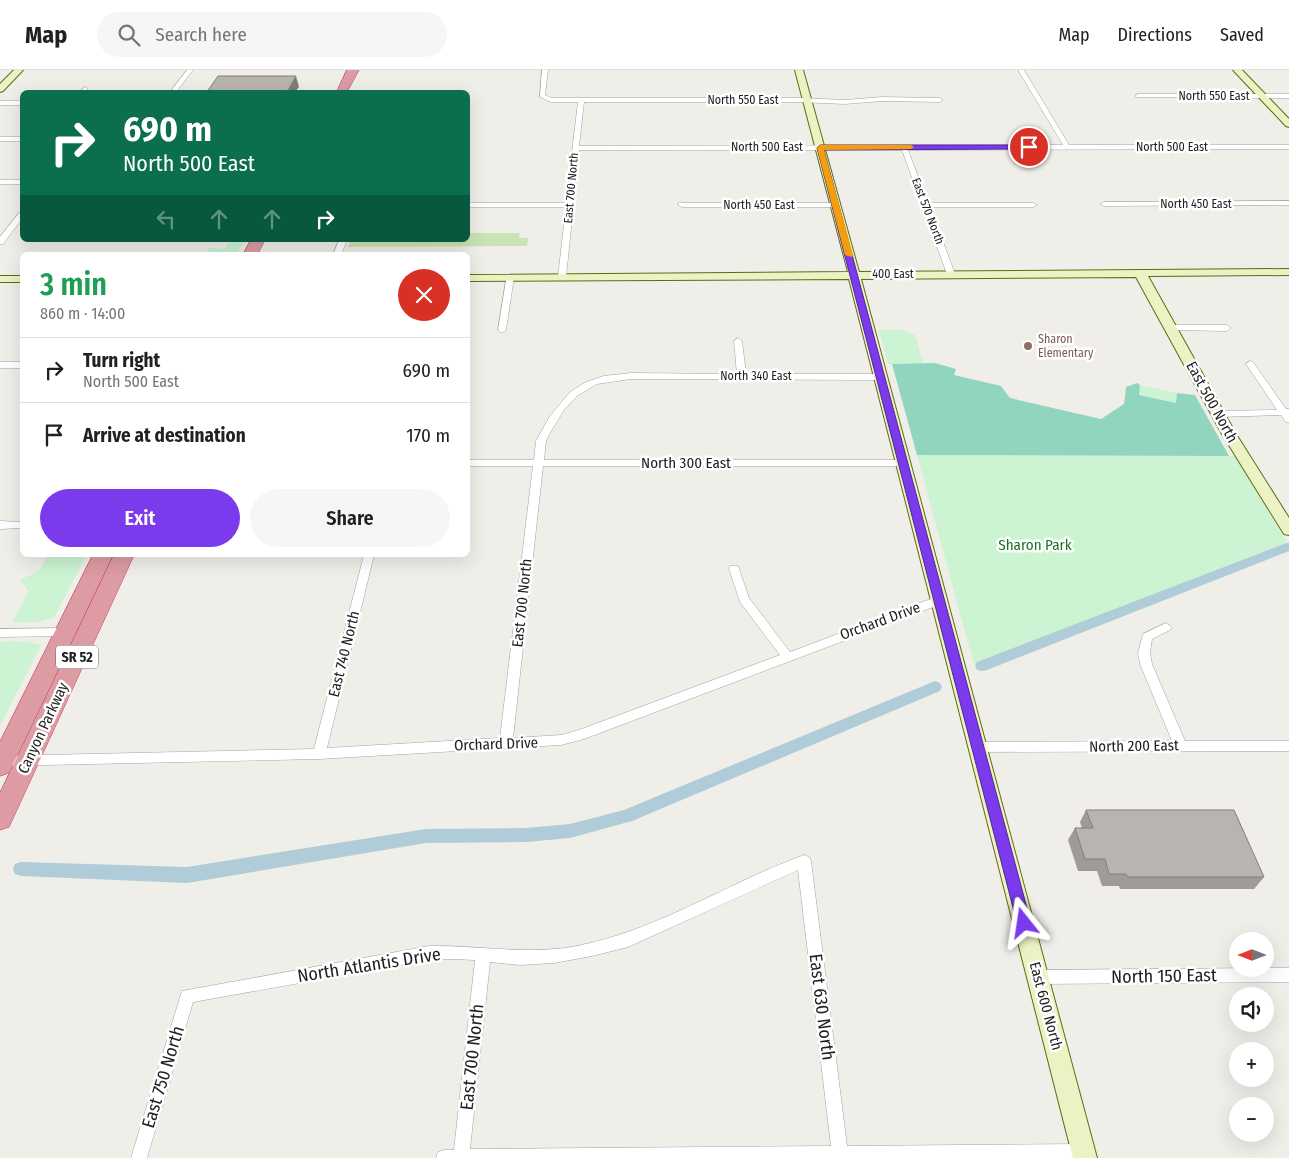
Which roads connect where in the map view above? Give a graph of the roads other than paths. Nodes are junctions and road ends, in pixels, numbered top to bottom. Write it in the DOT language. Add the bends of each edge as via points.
graph roads {
  1 [pos="19,70"];
  2 [pos="190,70"];
  3 [pos="353,70"];
  4 [pos="365,70"];
  5 [pos="545,70"];
  6 [pos="799,70"];
  7 [pos="1021,70"];
  8 [pos="1237,70"];
  9 [pos="0,89"];
  10 [pos="175,90"];
  11 [pos="343,90"];
  12 [pos="355,90"];
  13 [pos="1138,96"];
  14 [pos="1262,96"];
  15 [pos="1289,96"];
  16 [pos="581,100"];
  17 [pos="940,100"];
  18 [pos="808,101"];
  19 [pos="0,103"];
  20 [pos="20,103"];
  21 [pos="1289,124"];
  22 [pos="20,139"];
  23 [pos="0,140"];
  24 [pos="1067,147"];
  25 [pos="1289,147"];
  26 [pos="575,148"];
  27 [pos="820,148"];
  28 [pos="904,148"];
  29 [pos="0,182"];
  30 [pos="20,182"];
  31 [pos="1104,204"];
  32 [pos="1289,204"];
  33 [pos="470,205"];
  34 [pos="570,205"];
  35 [pos="682,205"];
  36 [pos="836,205"];
  37 [pos="925,205"];
  38 [pos="1033,205"];
  39 [pos="20,217"];
  40 [pos="0,242"];
  41 [pos="1289,272"];
  42 [pos="1140,273"];
  43 [pos="854,274"];
  44 [pos="951,274"];
  45 [pos="510,277"];
  46 [pos="562,277"];
  47 [pos="470,278"];
  48 [pos="0,279"];
  49 [pos="20,279"];
  50 [pos="1172,328"];
  51 [pos="1227,328"];
  52 [pos="502,330"];
  53 [pos="738,341"];
  54 [pos="1250,364"];
  55 [pos="0,365"];
  56 [pos="20,365"];
  57 [pos="742,376"];
  58 [pos="881,377"];
  59 [pos="1218,414"];
  60 [pos="1287,415"];
  61 [pos="904,462"];
  62 [pos="470,463"];
  63 [pos="538,463"];
  64 [pos="0,524"];
  65 [pos="20,524"];
  66 [pos="1289,530"];
  67 [pos="102,557"];
  68 [pos="123,557"];
  69 [pos="368,557"];
  70 [pos="734,569"];
  71 [pos="940,600"];
  72 [pos="1166,627"];
  73 [pos="65,632"];
  74 [pos="0,633"];
  75 [pos="787,656"];
  76 [pos="506,742"];
  77 [pos="1180,745"];
  78 [pos="1289,746"];
  79 [pos="978,748"];
  80 [pos="319,754"];
  81 [pos="28,760"];
  82 [pos="1,763"];
  83 [pos="0,819"];
  84 [pos="804,861"];
  85 [pos="483,955"];
  86 [pos="1289,975"];
  87 [pos="1038,977"];
  88 [pos="188,996"];
  89 [pos="840,1153"];
  90 [pos="1084,1155"];
  91 [pos="139,1158"];
  92 [pos="444,1158"];
  93 [pos="461,1158"];
  1 -- 9 [label="street"];
  2 -- 10 [label="street"];
  3 -- 11 [label="highway"];
  4 -- 12 [label="highway"];
  5 -- 16 [label="street, North 550 East" via="542,96 545,99"];
  6 -- 18 [label="street, East 600 North"];
  7 -- 24 [label="street"];
  8 -- 14 [label="street"];
  13 -- 14 [label="street, North 550 East"];
  14 -- 15 [label="street, North 550 East"];
  14 -- 21 [label="street"];
  16 -- 18 [label="street, North 550 East"];
  16 -- 26 [label="street, East 700 North"];
  17 -- 18 [label="street, North 550 East"];
  18 -- 27 [label="street, East 600 North"];
  19 -- 20 [label="street"];
  22 -- 23 [label="street"];
  24 -- 25 [label="street, North 500 East"];
  24 -- 28 [label="street, North 500 East"];
  26 -- 27 [label="street, North 500 East"];
  26 -- 34 [label="street, East 700 North"];
  27 -- 28 [label="street, North 500 East"];
  27 -- 36 [label="street, East 600 North"];
  28 -- 37 [label="street, East 570 North"];
  29 -- 30 [label="street"];
  31 -- 32 [label="street, North 450 East"];
  33 -- 34 [label="street"];
  34 -- 46 [label="street, East 700 North"];
  35 -- 36 [label="street, North 450 East"];
  36 -- 43 [label="street, East 600 North"];
  37 -- 38 [label="street"];
  37 -- 44 [label="street, East 570 North"];
  39 -- 40 [label="street"];
  41 -- 42 [label="street, 400 East"];
  42 -- 44 [label="street, 400 East"];
  42 -- 50 [label="street, East 500 North"];
  43 -- 44 [label="street, 400 East"];
  43 -- 46 [label="street, 400 East"];
  43 -- 58 [label="street, East 600 North"];
  45 -- 46 [label="street, 400 East"];
  45 -- 47 [label="street, 400 East"];
  45 -- 52 [label="street"];
  48 -- 49 [label="street"];
  50 -- 51 [label="street"];
  50 -- 59 [label="street, East 500 North"];
  53 -- 57 [label="street"];
  54 -- 60 [label="street"];
  55 -- 56 [label="street"];
  57 -- 58 [label="street, North 340 East"];
  57 -- 63 [label="street, North 340 East" via="631,376 594,382 575,394 550,423 541,440"];
  58 -- 61 [label="street, East 600 North"];
  59 -- 60 [label="street"];
  59 -- 66 [label="street, East 500 North"];
  61 -- 63 [label="street, North 300 East"];
  61 -- 71 [label="street, East 600 North"];
  62 -- 63 [label="street, North 300 East"];
  63 -- 76 [label="street, East 700 North"];
  64 -- 65 [label="street"];
  67 -- 73 [label="highway, Canyon Parkway / SR 52"];
  68 -- 81 [label="highway, Canyon Parkway / SR 52"];
  69 -- 80 [label="street, East 740 North"];
  70 -- 75 [label="street" via="744,598"];
  71 -- 75 [label="street, Orchard Drive"];
  71 -- 79 [label="street, East 600 North"];
  72 -- 77 [label="street" via="1147,637 1144,653"];
  73 -- 74 [label="street"];
  73 -- 82 [label="highway, Canyon Parkway / SR 52"];
  75 -- 76 [label="street, Orchard Drive" via="580,735 541,743"];
  76 -- 80 [label="street, Orchard Drive"];
  77 -- 78 [label="street, North 200 East"];
  77 -- 79 [label="street, North 200 East"];
  79 -- 87 [label="street, East 600 North"];
  80 -- 81 [label="street, Orchard Drive"];
  81 -- 82 [label="street, Orchard Drive"];
  81 -- 83 [label="highway, Canyon Parkway / SR 52"];
  84 -- 85 [label="street, North Atlantis Drive" via="628,940 570,954 529,958"];
  84 -- 89 [label="street, East 630 North"];
  85 -- 88 [label="street, North Atlantis Drive" via="429,954"];
  85 -- 93 [label="street, East 700 North"];
  86 -- 87 [label="street, North 150 East"];
  87 -- 90 [label="street, East 600 North"];
  88 -- 91 [label="street, East 750 North"];
  89 -- 90 [label="street"];
  89 -- 93 [label="street"];
  92 -- 93 [label="street"];
}
